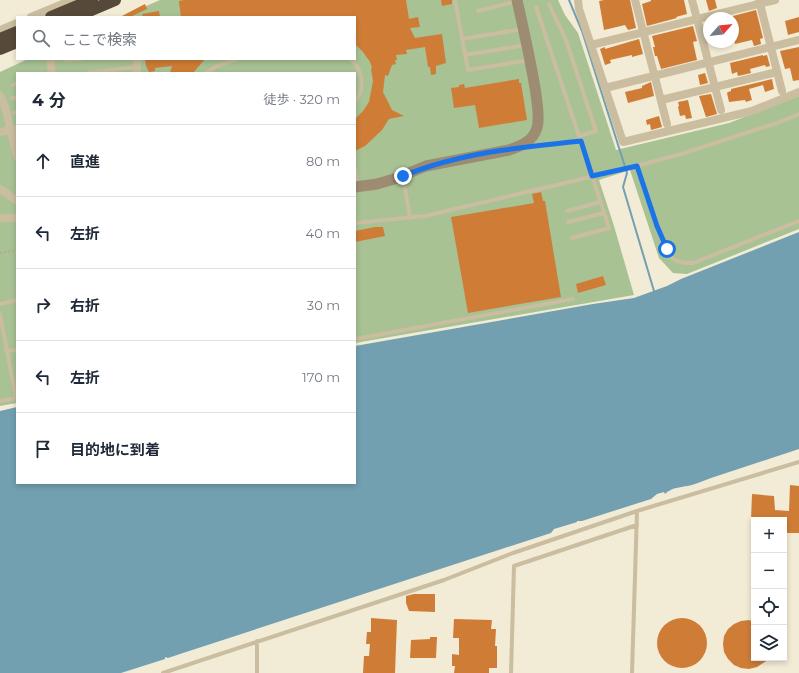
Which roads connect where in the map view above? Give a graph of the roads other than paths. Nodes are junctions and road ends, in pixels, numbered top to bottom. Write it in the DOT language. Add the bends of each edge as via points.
graph roads {
  1 [pos="72,0"];
  2 [pos="92,0"];
  3 [pos="116,0"];
  4 [pos="455,0"];
  5 [pos="580,0"];
  6 [pos="635,0"];
  7 [pos="692,0"];
  8 [pos="775,0"];
  9 [pos="517,1"];
  10 [pos="759,2"];
  11 [pos="549,4"];
  12 [pos="536,7"];
  13 [pos="478,10"];
  14 [pos="33,16"];
  15 [pos="53,16"];
  16 [pos="77,16"];
  17 [pos="87,16"];
  18 [pos="697,19"];
  19 [pos="16,23"];
  20 [pos="523,28"];
  21 [pos="0,30"];
  22 [pos="16,32"];
  23 [pos="644,32"];
  24 [pos="0,39"];
  25 [pos="462,39"];
  26 [pos="799,40"];
  27 [pos="16,42"];
  28 [pos="527,45"];
  29 [pos="591,45"];
  30 [pos="770,48"];
  31 [pos="0,49"];
  32 [pos="465,55"];
  33 [pos="50,60"];
  34 [pos="234,60"];
  35 [pos="352,60"];
  36 [pos="530,60"];
  37 [pos="708,62"];
  38 [pos="137,66"];
  39 [pos="52,72"];
  40 [pos="95,72"];
  41 [pos="208,72"];
  42 [pos="777,72"];
  43 [pos="655,76"];
  44 [pos="715,87"];
  45 [pos="605,88"];
  46 [pos="782,91"];
  47 [pos="799,92"];
  48 [pos="0,97"];
  49 [pos="356,100"];
  50 [pos="661,100"];
  51 [pos="721,110"];
  52 [pos="799,114"];
  53 [pos="667,124"];
  54 [pos="14,129"];
  55 [pos="0,132"];
  56 [pos="580,138"];
  57 [pos="16,145"];
  58 [pos="513,148"];
  59 [pos="637,166"];
  60 [pos="403,176"];
  61 [pos="594,176"];
  62 [pos="357,187"];
  63 [pos="0,189"];
  64 [pos="16,200"];
  65 [pos="600,202"];
  66 [pos="567,211"];
  67 [pos="604,212"];
  68 [pos="0,218"];
  69 [pos="16,218"];
  70 [pos="410,218"];
  71 [pos="799,221"];
  72 [pos="568,222"];
  73 [pos="356,223"];
  74 [pos="572,238"];
  75 [pos="573,299"];
  76 [pos="16,300"];
  77 [pos="0,304"];
  78 [pos="0,314"];
  79 [pos="356,339"];
  80 [pos="16,350"];
  81 [pos="6,351"];
  82 [pos="16,394"];
  83 [pos="16,398"];
  84 [pos="0,401"];
  85 [pos="799,462"];
  86 [pos="637,511"];
  87 [pos="637,525"];
  88 [pos="257,641"];
  89 [pos="163,673"];
  90 [pos="257,673"];
  91 [pos="511,673"];
  92 [pos="632,673"];
  1 -- 14 [label="street"];
  2 -- 15 [label="highway"];
  3 -- 16 [label="highway"];
  3 -- 17 [label="street"];
  4 -- 25 [label="lane"];
  5 -- 29 [label="street" via="579,9"];
  6 -- 23 [label="street"];
  7 -- 18 [label="street"];
  8 -- 10 [label="street"];
  9 -- 13 [label="lane"];
  9 -- 20 [label="street"];
  10 -- 18 [label="street"];
  10 -- 30 [label="street"];
  11 -- 56 [label="lane" via="566,40 596,131"];
  12 -- 56 [label="lane"];
  18 -- 23 [label="street"];
  18 -- 37 [label="street"];
  19 -- 21 [label="street"];
  20 -- 25 [label="lane"];
  20 -- 28 [label="street"];
  22 -- 24 [label="highway"];
  23 -- 29 [label="street"];
  23 -- 43 [label="street"];
  25 -- 32 [label="lane"];
  26 -- 30 [label="street"];
  27 -- 31 [label="highway"];
  28 -- 32 [label="lane"];
  28 -- 36 [label="street"];
  29 -- 45 [label="street"];
  30 -- 37 [label="street"];
  30 -- 42 [label="street"];
  32 -- 36 [label="lane" via="468,70"];
  33 -- 39 [label="street"];
  34 -- 41 [label="lane"];
  35 -- 49 [label="lane" via="362,81"];
  36 -- 58 [label="street" via="538,108 538,127 529,141"];
  37 -- 43 [label="street"];
  37 -- 44 [label="street"];
  38 -- 40 [label="lane"];
  42 -- 44 [label="street"];
  42 -- 46 [label="street"];
  43 -- 45 [label="street"];
  43 -- 50 [label="street"];
  44 -- 50 [label="street"];
  44 -- 51 [label="street"];
  45 -- 47 [label="street" via="623,142 752,111"];
  48 -- 54 [label="street"];
  50 -- 53 [label="street"];
  52 -- 59 [label="lane" via="681,154"];
  54 -- 55 [label="street"];
  54 -- 57 [label="street"];
  56 -- 58 [label="lane"];
  56 -- 61 [label="lane"];
  58 -- 60 [label="street" via="426,166"];
  59 -- 61 [label="lane"];
  59 -- 71 [label="lane" via="657,226 671,258 682,263 693,263"];
  60 -- 62 [label="street"];
  60 -- 70 [label="lane"];
  61 -- 65 [label="lane"];
  61 -- 70 [label="lane"];
  63 -- 64 [label="street"];
  65 -- 66 [label="lane"];
  65 -- 67 [label="lane"];
  67 -- 72 [label="lane"];
  67 -- 74 [label="lane" via="609,228"];
  68 -- 69 [label="street"];
  70 -- 73 [label="lane"];
  75 -- 79 [label="lane"];
  76 -- 77 [label="lane"];
  78 -- 81 [label="lane"];
  80 -- 81 [label="lane"];
  81 -- 82 [label="lane"];
  83 -- 84 [label="lane"];
  85 -- 86 [label="lane"];
  86 -- 87 [label="lane"];
  86 -- 88 [label="lane" via="513,553 444,580"];
  87 -- 91 [label="lane" via="514,566"];
  87 -- 92 [label="lane"];
  88 -- 89 [label="lane"];
  88 -- 90 [label="lane"];
}
